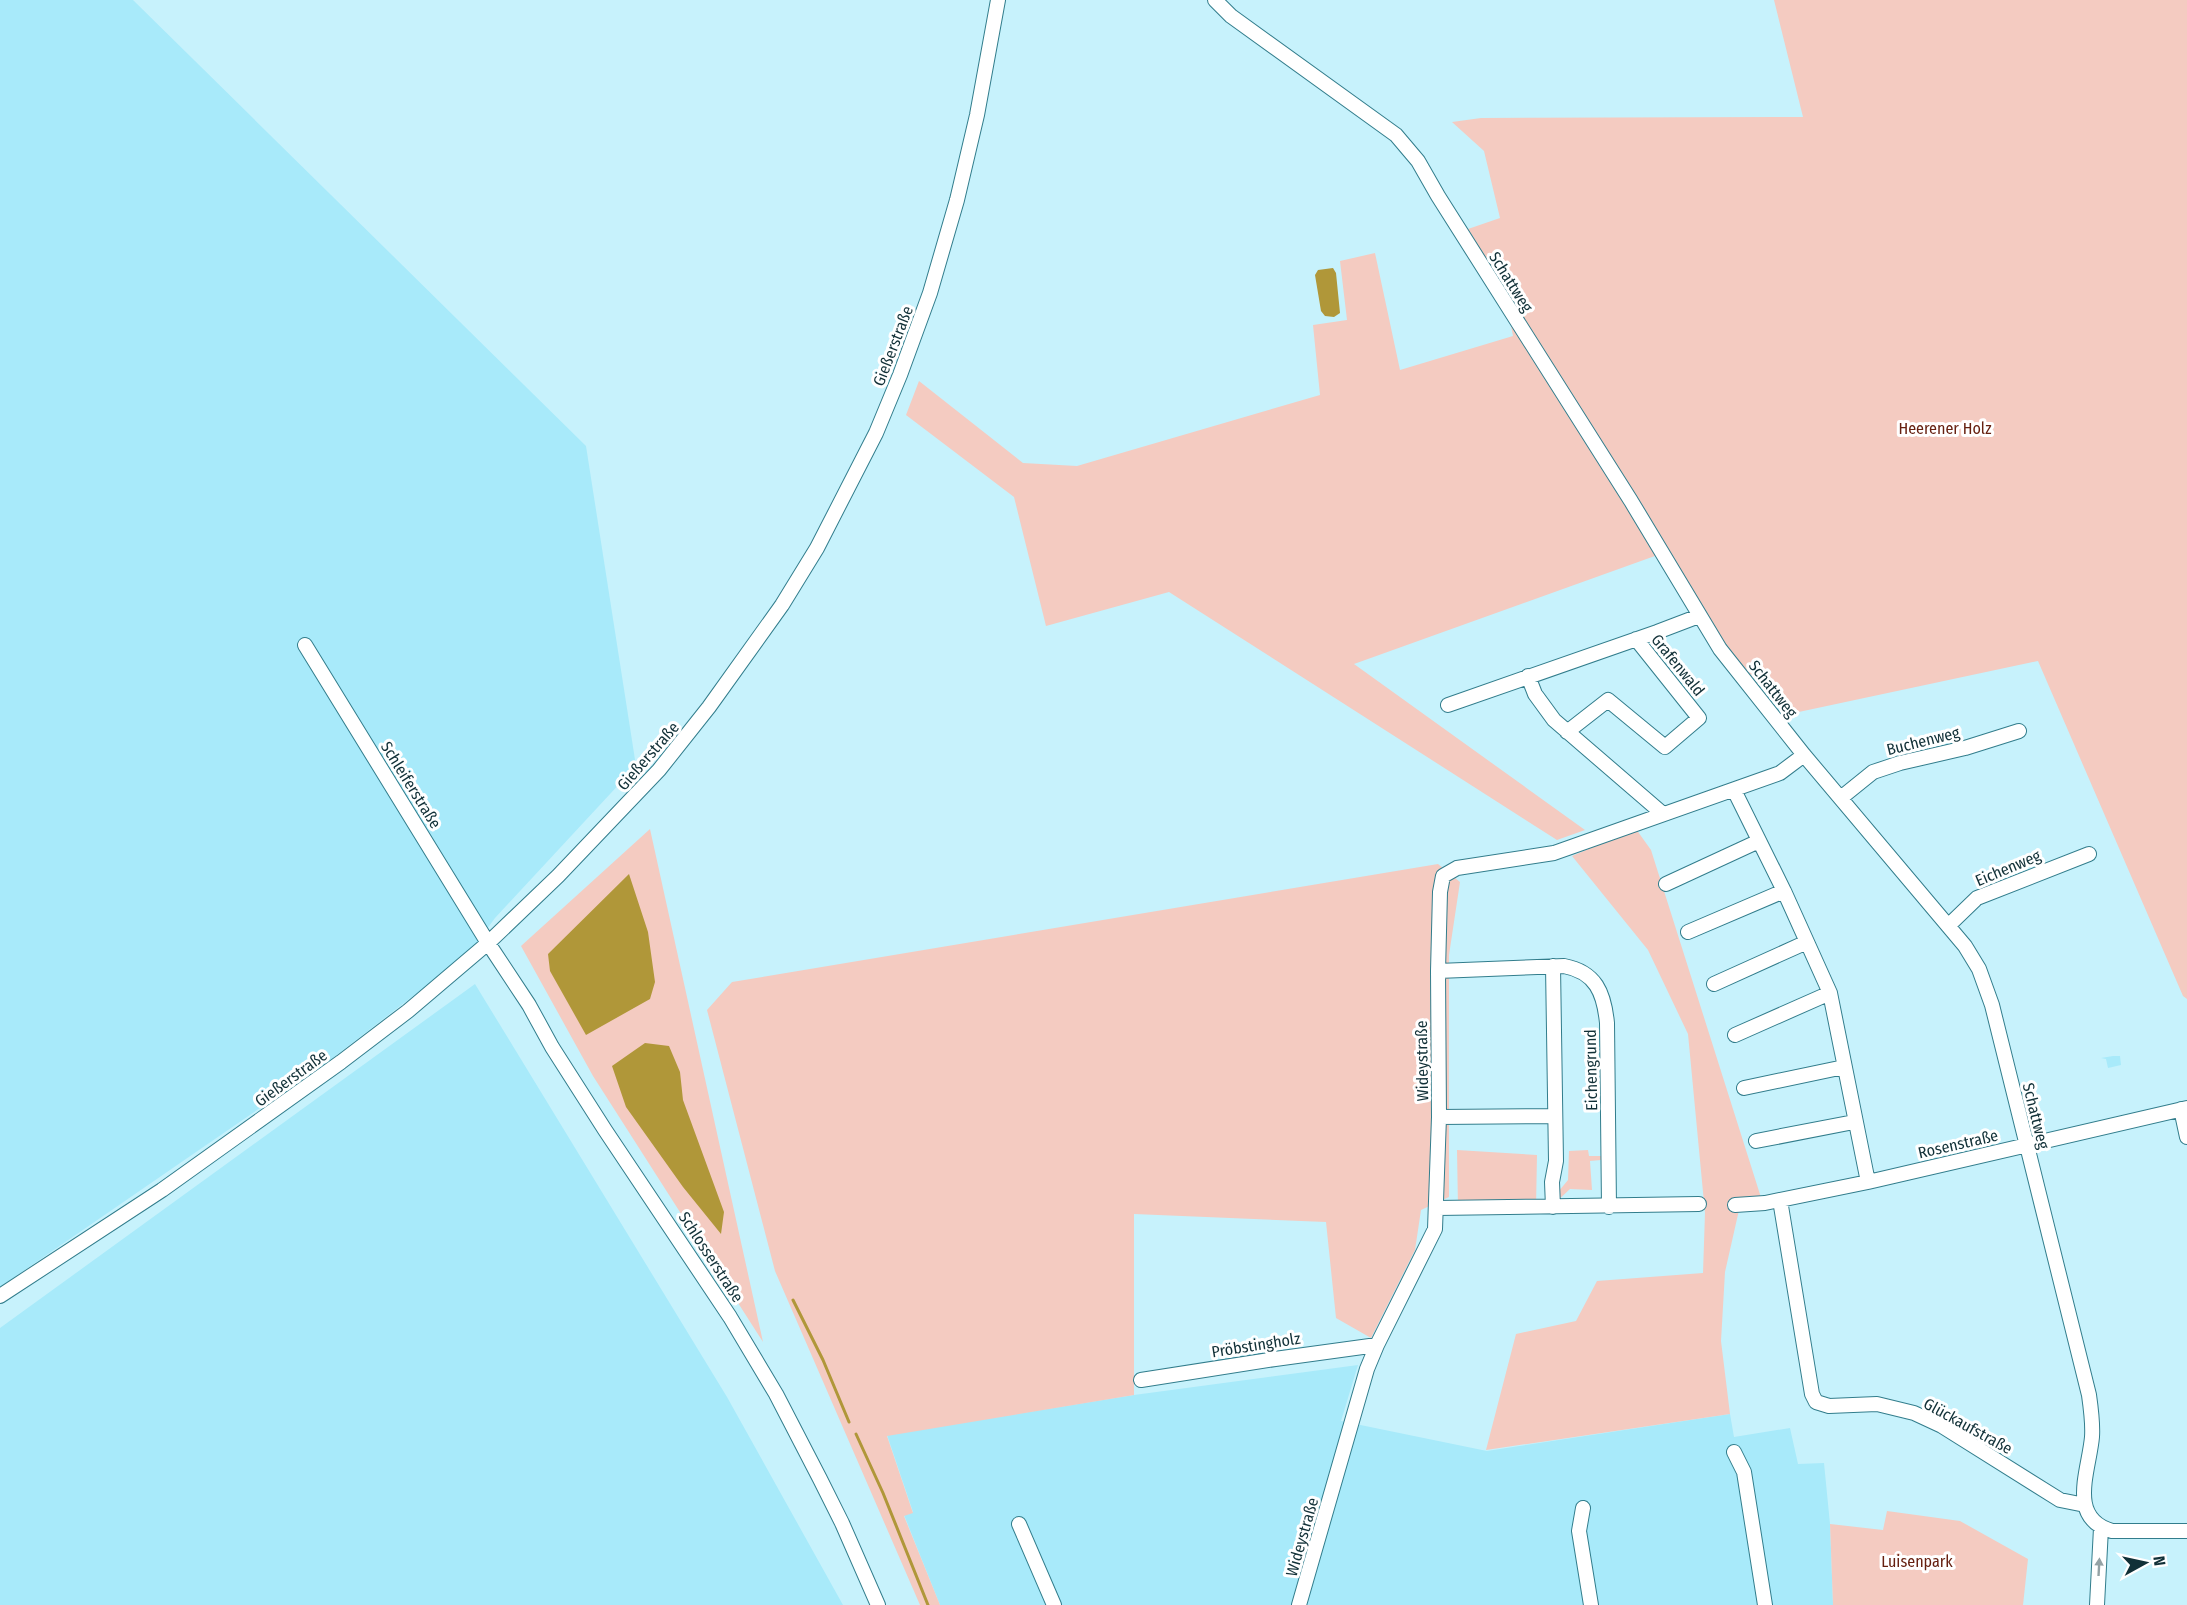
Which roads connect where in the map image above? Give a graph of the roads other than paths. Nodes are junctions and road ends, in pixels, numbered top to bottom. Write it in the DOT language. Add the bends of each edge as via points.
graph roads {
  1 [pos="998,0"];
  2 [pos="1215,0"];
  3 [pos="1699,616"];
  4 [pos="1636,639"];
  5 [pos="305,645"];
  6 [pos="1528,676"];
  7 [pos="1448,705"];
  8 [pos="2019,731"];
  9 [pos="1567,732"];
  10 [pos="1804,755"];
  11 [pos="1734,790"];
  12 [pos="1842,797"];
  13 [pos="1663,814"];
  14 [pos="1759,841"];
  15 [pos="2089,854"];
  16 [pos="1666,884"];
  17 [pos="1784,891"];
  18 [pos="1948,926"];
  19 [pos="1688,932"];
  20 [pos="1807,942"];
  21 [pos="488,943"];
  22 [pos="1553,966"];
  23 [pos="1438,971"];
  24 [pos="1714,984"];
  25 [pos="1830,993"];
  26 [pos="1735,1035"];
  27 [pos="1844,1068"];
  28 [pos="1744,1088"];
  29 [pos="2184,1109"];
  30 [pos="1555,1116"];
  31 [pos="1439,1117"];
  32 [pos="1854,1122"];
  33 [pos="2187,1137"];
  34 [pos="1756,1141"];
  35 [pos="2026,1145"];
  36 [pos="1868,1182"];
  37 [pos="1780,1200"];
  38 [pos="1699,1204"];
  39 [pos="1735,1204"];
  40 [pos="1553,1207"];
  41 [pos="1609,1207"];
  42 [pos="1437,1208"];
  43 [pos="0,1296"];
  44 [pos="1377,1345"];
  45 [pos="1141,1380"];
  46 [pos="1734,1452"];
  47 [pos="2085,1504"];
  48 [pos="1583,1508"];
  49 [pos="1019,1524"];
  50 [pos="2101,1528"];
  51 [pos="2187,1531"];
  52 [pos="878,1605"];
  53 [pos="1054,1605"];
  54 [pos="1299,1605"];
  55 [pos="1591,1605"];
  56 [pos="1762,1605"];
  57 [pos="2097,1605"];
  1 -- 21 [label="street, Gießerstraße" via="978,115 930,293 876,433 822,538 743,662 676,750 566,868"];
  2 -- 3 [label="street, Schattweg" via="1231,16 1396,135 1418,161"];
  3 -- 4 [label="street, Grafenwald"];
  3 -- 10 [label="street, Schattweg" via="1720,649"];
  4 -- 6 [label="street, Grafenwald"];
  4 -- 9 [label="street, Grafenwald" via="1699,718 1665,747 1608,700"];
  5 -- 21 [label="street, Schleiferstraße"];
  6 -- 7 [label="street, Grafenwald"];
  6 -- 9 [label="street" via="1543,707"];
  8 -- 12 [label="street, Buchenweg" via="1873,772"];
  9 -- 13 [label="street"];
  10 -- 11 [label="street, Wideystraße" via="1780,772"];
  10 -- 12 [label="street, Schattweg"];
  11 -- 13 [label="street, Wideystraße"];
  11 -- 14 [label="street"];
  12 -- 18 [label="street, Schattweg"];
  13 -- 23 [label="street, Wideystraße" via="1554,853 1457,868 1443,876"];
  14 -- 16 [label="street"];
  14 -- 17 [label="street"];
  15 -- 18 [label="street, Eichenweg" via="1977,898"];
  17 -- 19 [label="street"];
  17 -- 20 [label="street"];
  18 -- 35 [label="street, Schattweg" via="1965,946 1985,984"];
  20 -- 24 [label="street"];
  20 -- 25 [label="street"];
  21 -- 43 [label="street, Gießerstraße" via="341,1062 162,1190"];
  21 -- 52 [label="street, Schlosserstraße" via="605,1130 746,1343 842,1522"];
  22 -- 23 [label="street, Eichengrund"];
  22 -- 30 [label="street"];
  22 -- 41 [label="street, Eichengrund" via="1586,974 1596,983 1606,1009"];
  23 -- 31 [label="street, Wideystraße"];
  25 -- 26 [label="street"];
  25 -- 27 [label="street"];
  27 -- 28 [label="street"];
  27 -- 32 [label="street"];
  29 -- 33 [label="street"];
  29 -- 35 [label="street, Rosenstraße"];
  30 -- 31 [label="street"];
  30 -- 40 [label="street"];
  31 -- 42 [label="street, Wideystraße"];
  32 -- 34 [label="street"];
  32 -- 36 [label="street"];
  35 -- 36 [label="street, Rosenstraße"];
  35 -- 47 [label="street, Schattweg" via="2089,1395 2092,1436"];
  36 -- 37 [label="street, Rosenstraße"];
  37 -- 39 [label="street, Rosenstraße"];
  37 -- 47 [label="street, Glückaufstraße" via="1816,1402 1829,1406 1877,1404 1914,1413 1942,1426 2060,1500"];
  38 -- 41 [label="street"];
  40 -- 41 [label="street"];
  40 -- 42 [label="street"];
  42 -- 44 [label="street, Wideystraße" via="1435,1229"];
  44 -- 45 [label="street, Pröbstingholz"];
  44 -- 54 [label="street, Wideystraße"];
  46 -- 56 [label="street" via="1744,1472"];
  47 -- 50 [label="street" via="2089,1517"];
  48 -- 55 [label="street" via="1579,1531"];
  49 -- 53 [label="street"];
  50 -- 51 [label="street" via="2126,1532"];
  57 -- 50 [label="street, one-way"];
}
